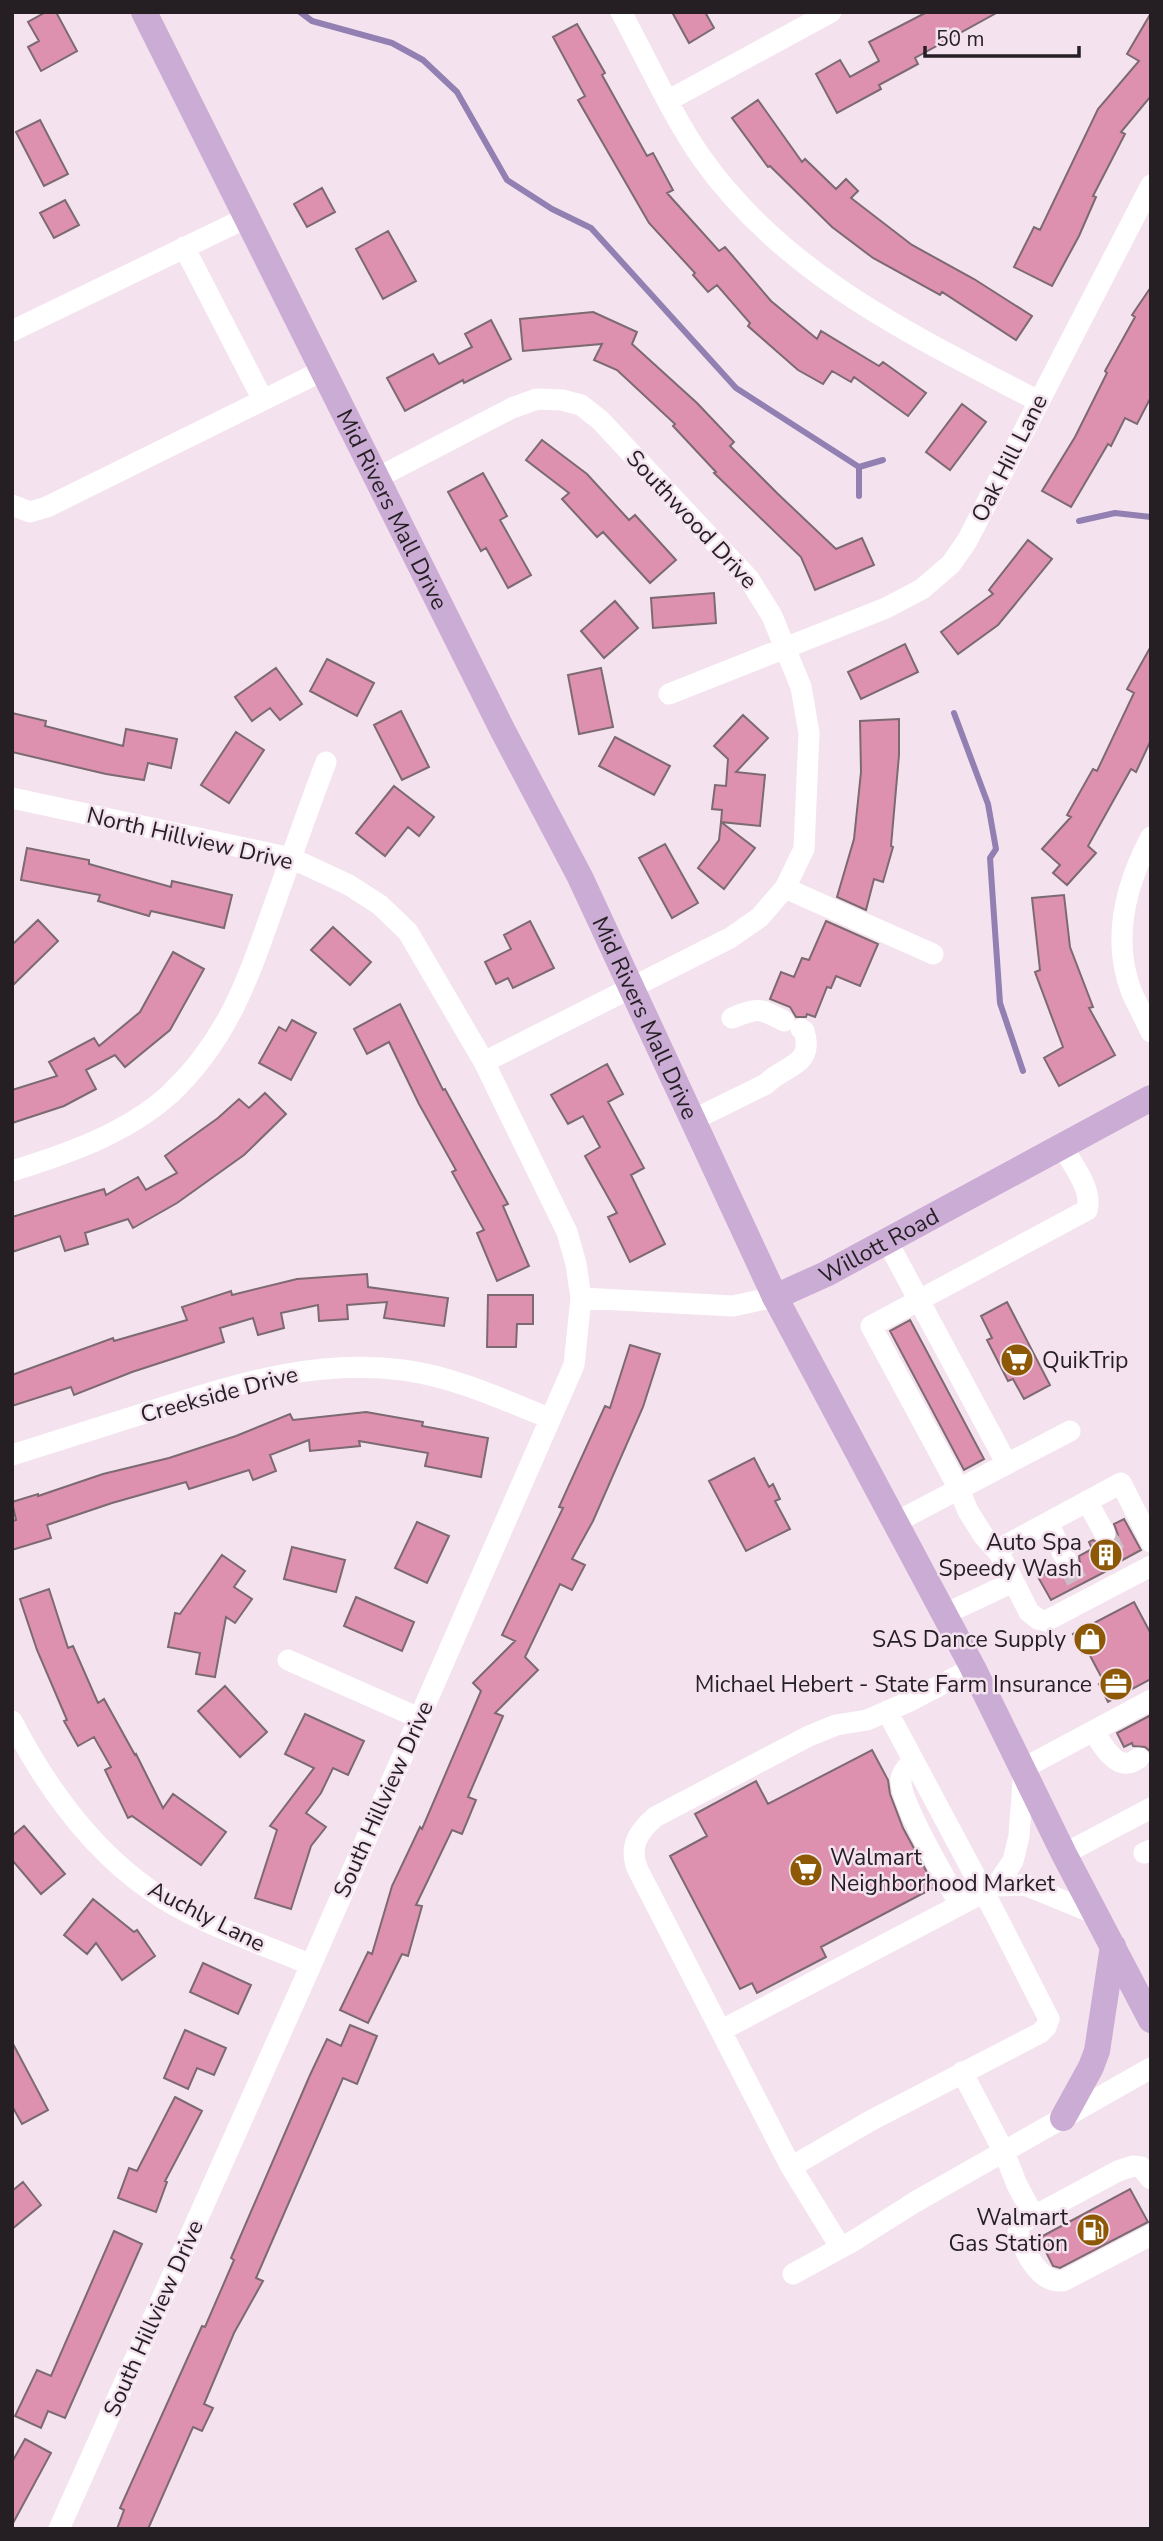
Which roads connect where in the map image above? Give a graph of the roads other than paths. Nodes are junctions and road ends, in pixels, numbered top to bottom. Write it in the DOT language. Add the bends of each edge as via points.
graph roads {
  1 [pos="144,12"];
  2 [pos="621,12"];
  3 [pos="831,12"];
  4 [pos="669,100"];
  5 [pos="1151,185"];
  6 [pos="246,218"];
  7 [pos="184,247"];
  8 [pos="12,331"];
  9 [pos="322,371"];
  10 [pos="263,400"];
  11 [pos="1038,401"];
  12 [pos="377,478"];
  13 [pos="12,505"];
  14 [pos="786,647"];
  15 [pos="669,694"];
  16 [pos="326,762"];
  17 [pos="12,798"];
  18 [pos="1151,837"];
  19 [pos="291,858"];
  20 [pos="785,888"];
  21 [pos="933,954"];
  22 [pos="633,987"];
  23 [pos="732,1018"];
  24 [pos="1151,1032"];
  25 [pos="484,1062"];
  26 [pos="1151,1098"];
  27 [pos="692,1120"];
  28 [pos="1062,1146"];
  29 [pos="12,1171"];
  30 [pos="887,1241"];
  31 [pos="775,1297"];
  32 [pos="581,1298"];
  33 [pos="919,1300"];
  34 [pos="549,1418"];
  35 [pos="1070,1431"];
  36 [pos="12,1454"];
  37 [pos="1007,1464"];
  38 [pos="959,1489"];
  39 [pos="1087,1501"];
  40 [pos="896,1522"];
  41 [pos="1048,1523"];
  42 [pos="1105,1534"];
  43 [pos="1151,1542"];
  44 [pos="997,1550"];
  45 [pos="1067,1562"];
  46 [pos="1151,1566"];
  47 [pos="1013,1582"];
  48 [pos="945,1614"];
  49 [pos="288,1660"];
  50 [pos="973,1668"];
  51 [pos="1151,1700"];
  52 [pos="887,1711"];
  53 [pos="419,1717"];
  54 [pos="12,1721"];
  55 [pos="1093,1731"];
  56 [pos="1139,1758"];
  57 [pos="913,1761"];
  58 [pos="1024,1768"];
  59 [pos="1151,1808"];
  60 [pos="1065,1854"];
  61 [pos="990,1889"];
  62 [pos="960,1905"];
  63 [pos="1096,1914"];
  64 [pos="1113,1946"];
  65 [pos="311,1965"];
  66 [pos="1151,2020"];
  67 [pos="722,2030"];
  68 [pos="1151,2068"];
  69 [pos="962,2072"];
  70 [pos="1063,2118"];
  71 [pos="1004,2152"];
  72 [pos="791,2167"];
  73 [pos="1151,2179"];
  74 [pos="1034,2216"];
  75 [pos="1151,2235"];
  76 [pos="841,2248"];
  77 [pos="793,2274"];
  78 [pos="59,2529"];
  1 -- 6 [label="main road, Mid Rivers Mall Drive"];
  2 -- 4 [label="street"];
  3 -- 4 [label="street"];
  4 -- 11 [label="street" via="701,156 774,240 841,292 901,329"];
  5 -- 11 [label="street, Oak Hill Lane"];
  6 -- 7 [label="street"];
  6 -- 9 [label="main road, Mid Rivers Mall Drive"];
  7 -- 8 [label="street"];
  7 -- 10 [label="street"];
  9 -- 10 [label="street"];
  9 -- 12 [label="main road, Mid Rivers Mall Drive"];
  10 -- 13 [label="street" via="47,507 30,512"];
  11 -- 14 [label="street, Oak Hill Lane" via="951,564 922,589 886,608"];
  12 -- 14 [label="street, Southwood Drive" via="537,399 581,405 749,579"];
  12 -- 22 [label="main road, Mid Rivers Mall Drive"];
  14 -- 15 [label="street, Oak Hill Lane"];
  14 -- 20 [label="street, Southwood Drive" via="801,687 809,733 804,849"];
  16 -- 19 [label="street"];
  17 -- 19 [label="street, North Hillview Drive"];
  18 -- 24 [label="street" via="1127,894 1122,940 1132,991"];
  19 -- 25 [label="street, North Hillview Drive" via="349,885 380,905 408,932"];
  19 -- 29 [label="street" via="248,979 229,1021 200,1063 167,1096 122,1127 85,1146"];
  20 -- 21 [label="street"];
  20 -- 22 [label="street, Southwood Drive" via="760,917 730,937"];
  22 -- 25 [label="street, Southwood Drive"];
  22 -- 27 [label="main road, Mid Rivers Mall Drive"];
  23 -- 27 [label="street" via="761,1009 792,1025 806,1038 803,1057 766,1084"];
  25 -- 32 [label="street, South Hillview Drive" via="567,1232"];
  26 -- 28 [label="main road, Willott Road"];
  27 -- 31 [label="main road, Mid Rivers Mall Drive"];
  28 -- 30 [label="main road, Willott Road"];
  28 -- 33 [label="street" via="1086,1189 1087,1210"];
  30 -- 31 [label="main road, Willott Road"];
  30 -- 33 [label="street"];
  31 -- 32 [label="street, Willott Road" via="733,1306"];
  31 -- 40 [label="main road, Mid Rivers Mall Drive"];
  32 -- 34 [label="street, South Hillview Drive" via="574,1365"];
  33 -- 37 [label="street"];
  33 -- 38 [label="street" via="872,1326"];
  34 -- 36 [label="street, Creekside Drive" via="457,1381 353,1366 251,1380"];
  34 -- 53 [label="street, South Hillview Drive"];
  35 -- 37 [label="street"];
  37 -- 38 [label="street"];
  38 -- 40 [label="street"];
  38 -- 44 [label="street" via="968,1511"];
  39 -- 41 [label="street"];
  39 -- 42 [label="street"];
  39 -- 43 [label="street" via="1121,1483"];
  40 -- 48 [label="main road, Mid Rivers Mall Drive"];
  41 -- 44 [label="street"];
  41 -- 45 [label="street"];
  44 -- 47 [label="street"];
  46 -- 47 [label="street" via="1124,1570 1046,1621 1029,1612"];
  47 -- 48 [label="street"];
  48 -- 50 [label="main road, Mid Rivers Mall Drive"];
  49 -- 53 [label="street"];
  50 -- 52 [label="street"];
  50 -- 58 [label="main road, Mid Rivers Mall Drive"];
  51 -- 55 [label="street"];
  52 -- 57 [label="street"];
  52 -- 67 [label="street" via="808,1736 655,1817 640,1830 633,1860"];
  53 -- 65 [label="street, South Hillview Drive"];
  54 -- 65 [label="street, Auchly Lane" via="32,1760 70,1813 111,1858 151,1891"];
  55 -- 56 [label="street" via="1121,1762"];
  55 -- 58 [label="street"];
  57 -- 61 [label="street"];
  57 -- 62 [label="street" via="901,1779 906,1804"];
  58 -- 60 [label="main road, Mid Rivers Mall Drive"];
  58 -- 61 [label="street" via="1013,1861"];
  59 -- 60 [label="street"];
  60 -- 63 [label="main road, Mid Rivers Mall Drive"];
  61 -- 62 [label="street"];
  61 -- 63 [label="street" via="1025,1885"];
  61 -- 69 [label="street" via="1049,2020 1040,2033"];
  62 -- 67 [label="street"];
  63 -- 64 [label="main road, Mid Rivers Mall Drive"];
  64 -- 66 [label="main road, Mid Rivers Mall Drive"];
  64 -- 70 [label="main road" via="1097,2051"];
  65 -- 78 [label="street, South Hillview Drive"];
  67 -- 72 [label="street"];
  68 -- 70 [label="street"];
  69 -- 71 [label="street"];
  69 -- 72 [label="street"];
  70 -- 71 [label="street"];
  71 -- 74 [label="street"];
  71 -- 76 [label="street"];
  72 -- 76 [label="street"];
  73 -- 74 [label="street" via="1141,2167 1133,2166"];
  74 -- 75 [label="street" via="1023,2222 1018,2233 1041,2274 1056,2282"];
  76 -- 77 [label="street"];
}
